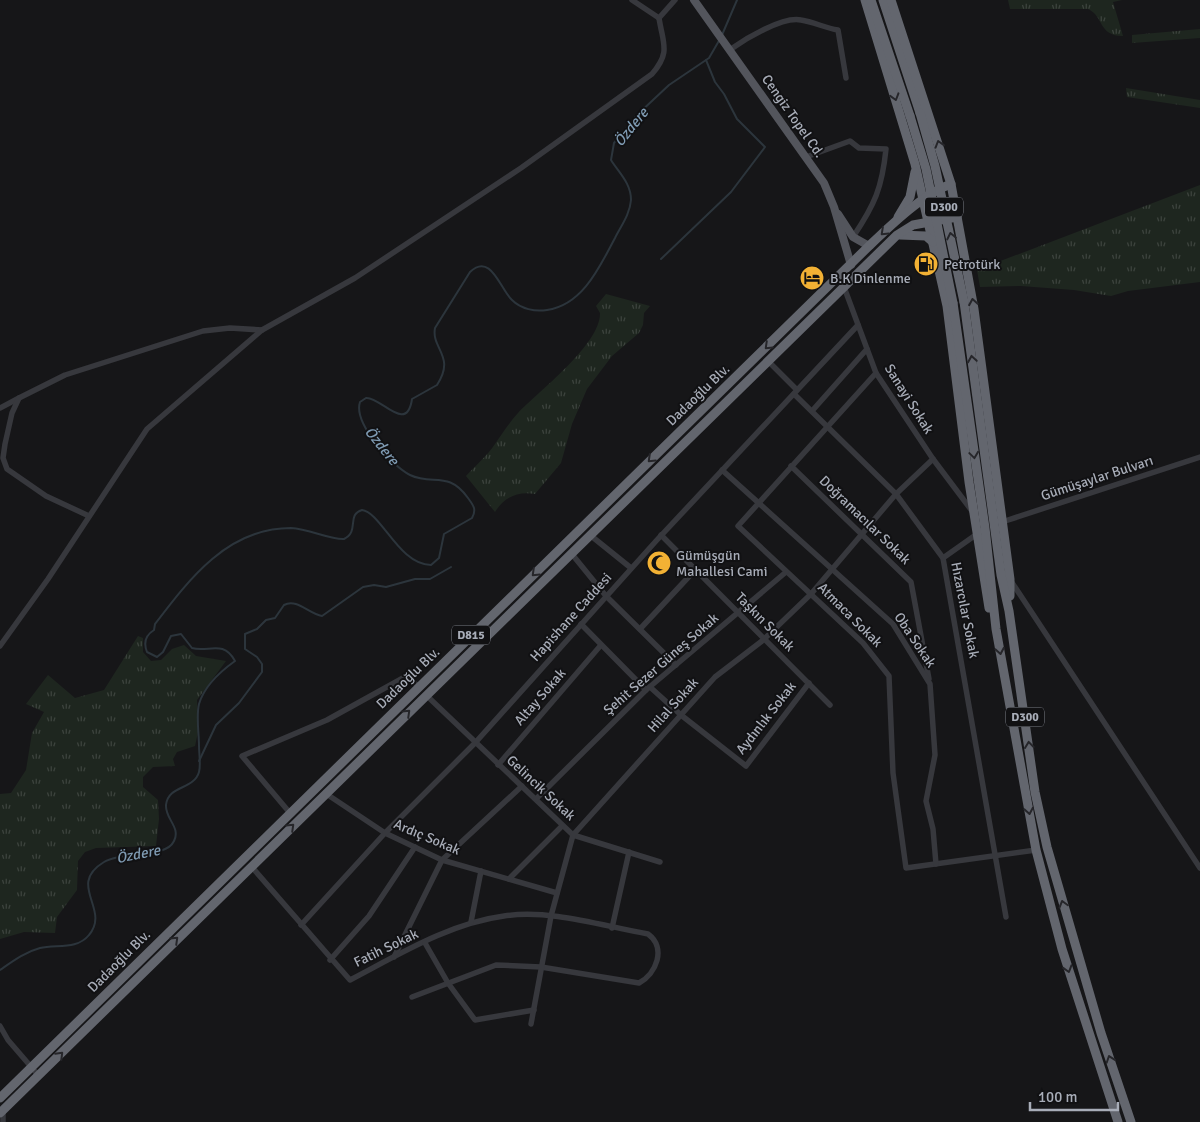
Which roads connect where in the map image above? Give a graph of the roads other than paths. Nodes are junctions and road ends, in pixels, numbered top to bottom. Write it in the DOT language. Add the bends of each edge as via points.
graph roads {
  1 [pos="632,0"];
  2 [pos="675,0"];
  3 [pos="694,0"];
  4 [pos="864,0"];
  5 [pos="871,0"];
  6 [pos="883,0"];
  7 [pos="891,0"];
  8 [pos="658,18"];
  9 [pos="728,46"];
  10 [pos="846,78"];
  11 [pos="806,157"];
  12 [pos="915,164"];
  13 [pos="951,184"];
  14 [pos="924,201"];
  15 [pos="834,207"];
  16 [pos="957,217"];
  17 [pos="896,220"];
  18 [pos="928,221"];
  19 [pos="897,235"];
  20 [pos="853,237"];
  21 [pos="933,242"];
  22 [pos="868,246"];
  23 [pos="850,265"];
  24 [pos="844,286"];
  25 [pos="858,325"];
  26 [pos="262,330"];
  27 [pos="867,349"];
  28 [pos="768,361"];
  29 [pos="876,374"];
  30 [pos="796,392"];
  31 [pos="19,398"];
  32 [pos="0,408"];
  33 [pos="812,411"];
  34 [pos="828,428"];
  35 [pos="1200,457"];
  36 [pos="933,460"];
  37 [pos="791,466"];
  38 [pos="722,470"];
  39 [pos="896,494"];
  40 [pos="758,502"];
  41 [pos="974,514"];
  42 [pos="89,516"];
  43 [pos="1002,522"];
  44 [pos="862,534"];
  45 [pos="978,534"];
  46 [pos="590,535"];
  47 [pos="662,535"];
  48 [pos="571,554"];
  49 [pos="943,558"];
  50 [pos="632,568"];
  51 [pos="696,569"];
  52 [pos="832,569"];
  53 [pos="786,572"];
  54 [pos="1010,579"];
  55 [pos="811,594"];
  56 [pos="606,596"];
  57 [pos="1010,611"];
  58 [pos="739,613"];
  59 [pos="581,624"];
  60 [pos="640,629"];
  61 [pos="996,629"];
  62 [pos="764,638"];
  63 [pos="601,645"];
  64 [pos="0,646"];
  65 [pos="676,665"];
  66 [pos="809,683"];
  67 [pos="930,684"];
  68 [pos="418,687"];
  69 [pos="648,688"];
  70 [pos="426,695"];
  71 [pos="830,705"];
  72 [pos="681,715"];
  73 [pos="476,743"];
  74 [pos="498,765"];
  75 [pos="522,786"];
  76 [pos="325,793"];
  77 [pos="536,799"];
  78 [pos="290,813"];
  79 [pos="562,826"];
  80 [pos="385,833"];
  81 [pos="573,835"];
  82 [pos="415,847"];
  83 [pos="1036,850"];
  84 [pos="629,852"];
  85 [pos="997,855"];
  86 [pos="442,860"];
  87 [pos="660,862"];
  88 [pos="936,864"];
  89 [pos="251,866"];
  90 [pos="1200,868"];
  91 [pos="481,871"];
  92 [pos="509,879"];
  93 [pos="557,893"];
  94 [pos="551,916"];
  95 [pos="1006,917"];
  96 [pos="471,922"];
  97 [pos="302,925"];
  98 [pos="612,928"];
  99 [pos="425,943"];
  100 [pos="393,958"];
  101 [pos="330,960"];
  102 [pos="541,967"];
  103 [pos="448,984"];
  104 [pos="412,997"];
  105 [pos="534,1010"];
  106 [pos="531,1024"];
  107 [pos="0,1026"];
  108 [pos="31,1068"];
  109 [pos="39,1076"];
  110 [pos="0,1098"];
  111 [pos="1,1112"];
  112 [pos="3,1122"];
  113 [pos="1118,1122"];
  114 [pos="1131,1122"];
  1 -- 8 [label="street"];
  2 -- 8 [label="street"];
  3 -- 9 [label="main road, Cengiz Topel Cd."];
  4 -- 12 [label="highway, one-way"];
  5 -- 61 [label="highway, D300, one-way, bridge" via="926,169 953,303"];
  57 -- 6 [label="highway, D300, one-way, bridge" via="1001,575 964,302 935,166"];
  13 -- 7 [label="highway, one-way"];
  8 -- 26 [label="street" via="664,55 652,74 521,168 355,278"];
  9 -- 10 [label="street" via="790,19 838,30"];
  9 -- 11 [label="main road, Cengiz Topel Cd."];
  11 -- 15 [label="main road, Cengiz Topel Cd." via="824,183"];
  11 -- 20 [label="street" via="850,141 858,148 886,149 882,180 871,210"];
  12 -- 14 [label="highway"];
  12 -- 17 [label="highway" via="910,197"];
  13 -- 14 [label="highway, Dadaoğlu Blv. / D815" via="936,190"];
  13 -- 16 [label="highway"];
  14 -- 17 [label="highway, Dadaoğlu Blv. / D815"];
  14 -- 18 [label="highway"];
  15 -- 20 [label="main road"];
  15 -- 23 [label="main road"];
  16 -- 18 [label="highway, Dadaoğlu Blv. / D815"];
  43 -- 16 [label="highway, one-way" via="974,309"];
  17 -- 22 [label="highway, Dadaoğlu Blv. / D815, one-way"];
  18 -- 19 [label="highway, Dadaoğlu Blv. / D815" via="913,225"];
  18 -- 21 [label="highway"];
  19 -- 21 [label="highway" via="926,236"];
  19 -- 24 [label="highway, Dadaoğlu Blv. / D815"];
  20 -- 22 [label="main road"];
  21 -- 41 [label="highway" via="947,306"];
  22 -- 23 [label="highway, Dadaoğlu Blv. / D815"];
  23 -- 68 [label="highway, Dadaoğlu Blv. / D815, one-way"];
  24 -- 25 [label="street, Sanayi Sokak"];
  24 -- 28 [label="highway, Dadaoğlu Blv. / D815"];
  25 -- 27 [label="street, Sanayi Sokak"];
  25 -- 30 [label="street, Hapishane Caddesi"];
  26 -- 31 [label="street" via="230,328 203,331 65,375"];
  26 -- 42 [label="street" via="147,429"];
  27 -- 29 [label="street, Sanayi Sokak"];
  27 -- 33 [label="street"];
  28 -- 30 [label="street, Hızarcılar Sokak"];
  28 -- 46 [label="highway, Dadaoğlu Blv. / D815"];
  29 -- 34 [label="street"];
  29 -- 36 [label="street, Sanayi Sokak"];
  30 -- 33 [label="street, Hızarcılar Sokak"];
  30 -- 38 [label="street, Hapishane Caddesi"];
  31 -- 32 [label="street"];
  31 -- 42 [label="street" via="5,444 3,458 7,469 46,496"];
  33 -- 34 [label="street, Hızarcılar Sokak"];
  34 -- 37 [label="street"];
  34 -- 39 [label="street, Hızarcılar Sokak"];
  35 -- 43 [label="street, Gümüşaylar Bulvarı"];
  36 -- 39 [label="street, Hilal Sokak"];
  36 -- 41 [label="street, Sanayi Sokak"];
  37 -- 40 [label="street"];
  37 -- 44 [label="street, Doğramacılar Sokak"];
  38 -- 40 [label="street, Oba Sokak"];
  38 -- 47 [label="street, Hapishane Caddesi"];
  39 -- 44 [label="street, Hilal Sokak"];
  39 -- 49 [label="street, Hızarcılar Sokak"];
  40 -- 52 [label="street, Oba Sokak"];
  40 -- 53 [label="street, Atmaca Sokak" via="738,526"];
  41 -- 45 [label="highway"];
  42 -- 64 [label="street"];
  43 -- 54 [label="highway"];
  44 -- 52 [label="street, Hilal Sokak"];
  44 -- 67 [label="street, Doğramacılar Sokak" via="911,582"];
  45 -- 49 [label="street"];
  45 -- 61 [label="highway" via="985,593"];
  46 -- 48 [label="highway, Dadaoğlu Blv. / D815"];
  46 -- 50 [label="street"];
  47 -- 50 [label="street, Hapishane Caddesi"];
  47 -- 51 [label="street, Taşkın Sokak"];
  48 -- 56 [label="street"];
  48 -- 70 [label="highway, Dadaoğlu Blv. / D815"];
  49 -- 85 [label="street, Hızarcılar Sokak"];
  50 -- 56 [label="street, Hapishane Caddesi"];
  51 -- 58 [label="street, Taşkın Sokak"];
  51 -- 60 [label="street"];
  52 -- 55 [label="street, Hilal Sokak"];
  52 -- 67 [label="street, Oba Sokak" via="893,624"];
  53 -- 55 [label="street, Atmaca Sokak"];
  53 -- 58 [label="street, Şehit Sezer Güneş Sokak"];
  54 -- 57 [label="highway"];
  54 -- 90 [label="street"];
  55 -- 62 [label="street, Hilal Sokak"];
  55 -- 88 [label="street, Atmaca Sokak" via="863,643 888,676 892,772 906,868"];
  56 -- 59 [label="street, Hapishane Caddesi"];
  56 -- 60 [label="street"];
  114 -- 57 [label="highway, D300, one-way" via="1101,1033 1047,847 1035,792"];
  58 -- 62 [label="street, Taşkın Sokak"];
  58 -- 65 [label="street, Şehit Sezer Güneş Sokak"];
  59 -- 63 [label="street, Aydınlık Sokak"];
  59 -- 73 [label="street, Hapishane Caddesi"];
  60 -- 65 [label="street"];
  61 -- 83 [label="highway, D300, one-way"];
  62 -- 66 [label="street, Taşkın Sokak"];
  62 -- 72 [label="street, Hilal Sokak" via="715,677"];
  63 -- 69 [label="street, Aydınlık Sokak"];
  63 -- 74 [label="street, Altay Sokak"];
  65 -- 69 [label="street, Şehit Sezer Güneş Sokak"];
  66 -- 71 [label="street, Taşkın Sokak"];
  66 -- 72 [label="street, Aydınlık Sokak" via="746,766"];
  67 -- 88 [label="street, Oba Sokak" via="935,755 926,801 933,829"];
  68 -- 78 [label="highway, Dadaoğlu Blv. / D815"];
  68 -- 78 [label="street" via="410,678 403,678 327,720 242,756"];
  69 -- 72 [label="street, Aydınlık Sokak"];
  69 -- 77 [label="street, Şehit Sezer Güneş Sokak"];
  70 -- 73 [label="street, Gelincik Sokak"];
  76 -- 70 [label="highway, Dadaoğlu Blv. / D815, one-way"];
  72 -- 81 [label="street, Hilal Sokak"];
  73 -- 74 [label="street, Gelincik Sokak"];
  73 -- 80 [label="street, Hapishane Caddesi"];
  74 -- 75 [label="street, Gelincik Sokak"];
  75 -- 77 [label="street, Gelincik Sokak"];
  75 -- 86 [label="street"];
  76 -- 80 [label="street, Ardıç Sokak"];
  89 -- 76 [label="highway, Dadaoğlu Blv. / D815, one-way"];
  77 -- 79 [label="street, Gelincik Sokak"];
  78 -- 108 [label="highway, Dadaoğlu Blv. / D815"];
  79 -- 81 [label="street, Gelincik Sokak"];
  79 -- 92 [label="street"];
  80 -- 82 [label="street, Ardıç Sokak"];
  80 -- 97 [label="street, Hapishane Caddesi"];
  81 -- 84 [label="street, Gelincik Sokak"];
  81 -- 93 [label="street, Hilal Sokak"];
  82 -- 86 [label="street, Ardıç Sokak"];
  82 -- 101 [label="street" via="369,916"];
  83 -- 85 [label="street"];
  83 -- 113 [label="highway, D300, one-way" via="1062,948"];
  84 -- 87 [label="street, Gelincik Sokak"];
  84 -- 98 [label="street"];
  85 -- 88 [label="street"];
  85 -- 95 [label="street, Hızarcılar Sokak"];
  86 -- 91 [label="street, Ardıç Sokak"];
  86 -- 100 [label="street"];
  89 -- 97 [label="street, Fatih Sokak"];
  109 -- 89 [label="highway, Dadaoğlu Blv. / D815, one-way"];
  91 -- 92 [label="street, Ardıç Sokak"];
  91 -- 96 [label="street"];
  92 -- 93 [label="street, Ardıç Sokak"];
  93 -- 94 [label="street, Hilal Sokak"];
  94 -- 96 [label="street, Fatih Sokak" via="506,915"];
  94 -- 98 [label="street, Fatih Sokak"];
  94 -- 102 [label="street, Hilal Sokak"];
  96 -- 99 [label="street, Fatih Sokak"];
  97 -- 101 [label="street, Fatih Sokak"];
  98 -- 102 [label="street, Fatih Sokak" via="648,934 655,941 656,966 639,983"];
  99 -- 100 [label="street, Fatih Sokak"];
  99 -- 103 [label="street"];
  100 -- 101 [label="street, Fatih Sokak" via="350,980"];
  102 -- 103 [label="street" via="496,965"];
  102 -- 105 [label="street, Hilal Sokak"];
  103 -- 104 [label="street"];
  103 -- 105 [label="street" via="475,1020"];
  105 -- 106 [label="street, Hilal Sokak"];
  107 -- 108 [label="street"];
  108 -- 109 [label="street"];
  108 -- 110 [label="highway, Dadaoğlu Blv. / D815"];
  109 -- 111 [label="highway, Dadaoğlu Blv. / D815"];
  111 -- 112 [label="street"];
}
